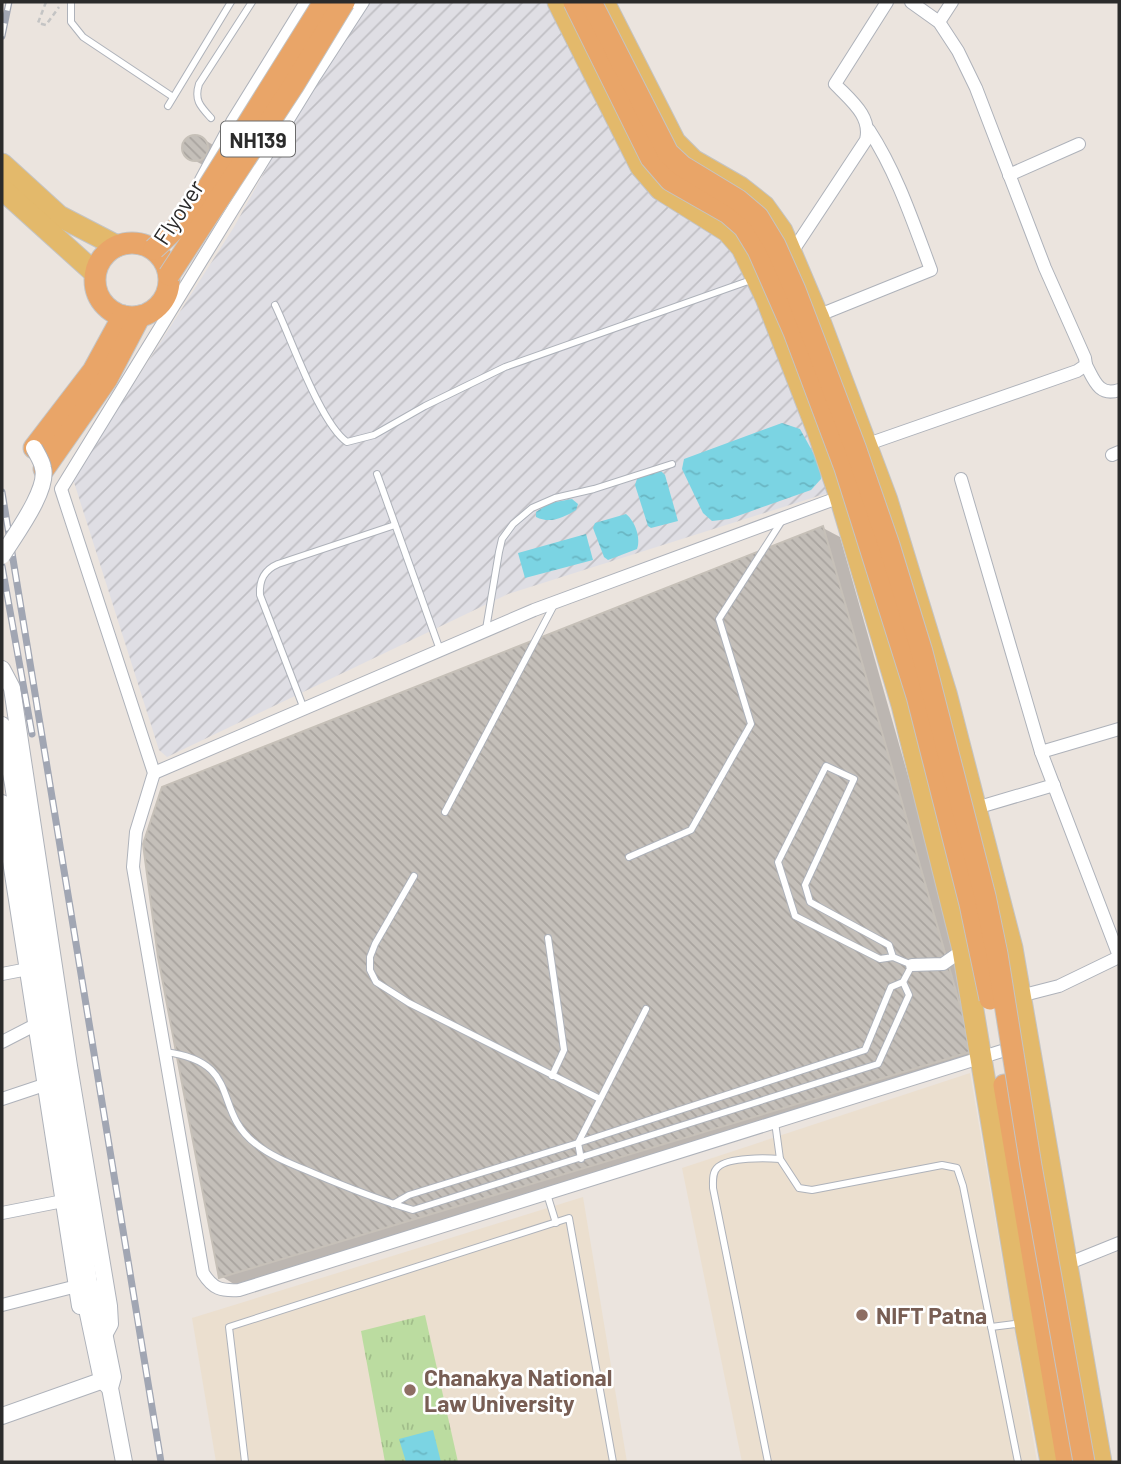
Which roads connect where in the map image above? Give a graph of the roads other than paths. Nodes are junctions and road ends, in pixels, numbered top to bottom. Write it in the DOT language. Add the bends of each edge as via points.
graph roads {
  1 [pos="71,2"];
  2 [pos="231,2"];
  3 [pos="252,2"];
  4 [pos="306,2"];
  5 [pos="324,2"];
  6 [pos="344,2"];
  7 [pos="363,2"];
  8 [pos="583,2"];
  9 [pos="591,2"];
  10 [pos="604,2"];
  11 [pos="887,2"];
  12 [pos="911,2"];
  13 [pos="952,2"];
  14 [pos="565,5"];
  15 [pos="939,22"];
  16 [pos="173,97"];
  17 [pos="168,106"];
  18 [pos="211,118"];
  19 [pos="869,130"];
  20 [pos="1079,144"];
  21 [pos="2,164"];
  22 [pos="1009,176"];
  23 [pos="2,188"];
  24 [pos="221,229"];
  25 [pos="117,246"];
  26 [pos="153,249"];
  27 [pos="793,253"];
  28 [pos="95,273"];
  29 [pos="169,275"];
  30 [pos="758,277"];
  31 [pos="275,305"];
  32 [pos="131,316"];
  33 [pos="818,316"];
  34 [pos="780,332"];
  35 [pos="1086,365"];
  36 [pos="1119,390"];
  37 [pos="868,444"];
  38 [pos="34,448"];
  39 [pos="672,464"];
  40 [pos="44,469"];
  41 [pos="377,474"];
  42 [pos="961,479"];
  43 [pos="840,497"];
  44 [pos="785,517"];
  45 [pos="395,525"];
  46 [pos="2,556"];
  47 [pos="556,601"];
  48 [pos="486,631"];
  49 [pos="440,650"];
  50 [pos="2,668"];
  51 [pos="304,709"];
  52 [pos="2,725"];
  53 [pos="1119,729"];
  54 [pos="1041,752"];
  55 [pos="154,773"];
  56 [pos="1054,785"];
  57 [pos="2,808"];
  58 [pos="976,808"];
  59 [pos="445,812"];
  60 [pos="629,858"];
  61 [pos="414,876"];
  62 [pos="548,938"];
  63 [pos="963,950"];
  64 [pos="1119,956"];
  65 [pos="893,957"];
  66 [pos="912,965"];
  67 [pos="29,969"];
  68 [pos="2,974"];
  69 [pos="903,982"];
  70 [pos="1020,996"];
  71 [pos="646,1009"];
  72 [pos="35,1025"];
  73 [pos="2,1042"];
  74 [pos="1028,1042"];
  75 [pos="165,1052"];
  76 [pos="981,1056"];
  77 [pos="552,1076"];
  78 [pos="44,1085"];
  79 [pos="2,1098"];
  80 [pos="600,1099"];
  81 [pos="775,1120"];
  82 [pos="578,1143"];
  83 [pos="580,1159"];
  84 [pos="780,1159"];
  85 [pos="547,1194"];
  86 [pos="63,1201"];
  87 [pos="393,1204"];
  88 [pos="2,1213"];
  89 [pos="556,1223"];
  90 [pos="1119,1242"];
  91 [pos="1067,1264"];
  92 [pos="83,1285"];
  93 [pos="2,1306"];
  94 [pos="91,1312"];
  95 [pos="1025,1323"];
  96 [pos="991,1327"];
  97 [pos="104,1335"];
  98 [pos="108,1382"];
  99 [pos="2,1416"];
  100 [pos="124,1462"];
  101 [pos="245,1462"];
  102 [pos="613,1462"];
  103 [pos="768,1462"];
  104 [pos="1018,1462"];
  105 [pos="1051,1462"];
  106 [pos="1068,1462"];
  107 [pos="1084,1462"];
  108 [pos="1101,1462"];
  1 -- 16 [label="lane" via="71,22 83,37"];
  2 -- 16 [label="lane"];
  3 -- 18 [label="lane" via="199,84 197,102"];
  4 -- 24 [label="street" via="197,188"];
  5 -- 26 [label="highway, Flyover / NH139, bridge" via="192,213"];
  6 -- 29 [label="highway, Flyover / NH139, bridge"];
  7 -- 24 [label="street"];
  8 -- 14 [label="main road"];
  9 -- 107 [label="highway, bridge" via="668,153 758,217 775,245 868,484 922,652 985,896"];
  10 -- 27 [label="main road" via="675,142 693,160 764,206"];
  11 -- 19 [label="street" via="835,84 863,115"];
  12 -- 15 [label="street"];
  13 -- 15 [label="street"];
  14 -- 30 [label="main road" via="641,167 660,189 727,231"];
  14 -- 106 [label="highway, bridge" via="651,158 670,180 728,213 744,227 758,250 845,468 917,696 970,904"];
  15 -- 22 [label="street" via="976,88"];
  16 -- 17 [label="lane"];
  19 -- 27 [label="street"];
  19 -- 33 [label="street" via="904,195 931,270"];
  20 -- 22 [label="street"];
  21 -- 25 [label="main road" via="59,216"];
  22 -- 35 [label="street"];
  23 -- 28 [label="main road"];
  24 -- 55 [label="street" via="61,489"];
  25 -- 26 [label="highway, Flyover" via="136,243"];
  25 -- 28 [label="highway, Flyover" via="103,257"];
  26 -- 29 [label="highway, Flyover"];
  27 -- 30 [label="street"];
  27 -- 33 [label="main road"];
  28 -- 32 [label="highway" via="97,292 107,307"];
  29 -- 32 [label="highway, Flyover / NH139" via="166,295 155,309"];
  30 -- 31 [label="lane" via="505,367 374,435 347,442 338,436 315,394"];
  30 -- 34 [label="main road"];
  32 -- 38 [label="highway, NH139"];
  32 -- 40 [label="highway, NH139" via="107,379"];
  33 -- 34 [label="street"];
  33 -- 37 [label="main road"];
  34 -- 43 [label="main road"];
  35 -- 36 [label="street" via="1100,389"];
  35 -- 37 [label="street"];
  37 -- 58 [label="main road" via="918,596"];
  38 -- 40 [label="street, bridge"];
  39 -- 48 [label="lane" via="555,498 532,508 513,524 502,539"];
  40 -- 46 [label="street, bridge" via="35,502"];
  41 -- 45 [label="lane"];
  42 -- 54 [label="street"];
  43 -- 44 [label="street"];
  43 -- 63 [label="main road" via="902,705"];
  44 -- 47 [label="street"];
  44 -- 60 [label="lane" via="719,620 751,724 691,831"];
  45 -- 49 [label="lane"];
  45 -- 51 [label="lane" via="278,564 263,576 260,595"];
  47 -- 48 [label="street"];
  47 -- 59 [label="lane"];
  48 -- 49 [label="street"];
  49 -- 51 [label="street"];
  50 -- 97 [label="street" via="12,688 109,1306 110,1324"];
  51 -- 55 [label="street"];
  52 -- 92 [label="street"];
  53 -- 54 [label="street"];
  54 -- 56 [label="street"];
  55 -- 75 [label="street" via="136,832 133,867"];
  56 -- 58 [label="street"];
  56 -- 64 [label="street"];
  57 -- 67 [label="street"];
  58 -- 70 [label="main road"];
  61 -- 77 [label="lane" via="370,957 376,982"];
  62 -- 77 [label="lane" via="564,1050"];
  63 -- 66 [label="street" via="943,964"];
  63 -- 76 [label="main road"];
  64 -- 70 [label="street" via="1059,986"];
  65 -- 65 [label="lane" via="880,959 795,916 778,862 826,766 854,779 805,884 810,902 889,945"];
  65 -- 66 [label="lane"];
  66 -- 69 [label="lane"];
  67 -- 68 [label="street"];
  67 -- 72 [label="street"];
  69 -- 82 [label="lane" via="891,988 865,1050"];
  69 -- 83 [label="lane" via="909,995 878,1064"];
  70 -- 74 [label="main road"];
  71 -- 80 [label="lane"];
  72 -- 73 [label="street"];
  72 -- 78 [label="street"];
  74 -- 76 [label="street"];
  74 -- 91 [label="main road"];
  75 -- 85 [label="street" via="198,1257 211,1286 223,1291"];
  75 -- 87 [label="lane" via="206,1064 241,1128 258,1147"];
  76 -- 81 [label="street"];
  76 -- 95 [label="main road"];
  77 -- 80 [label="lane"];
  78 -- 79 [label="street"];
  78 -- 86 [label="street"];
  80 -- 82 [label="lane"];
  81 -- 84 [label="lane"];
  81 -- 85 [label="street"];
  82 -- 83 [label="lane"];
  82 -- 87 [label="lane" via="409,1195"];
  83 -- 87 [label="lane" via="413,1210"];
  84 -- 96 [label="lane" via="799,1188 812,1190 942,1164 957,1168"];
  84 -- 103 [label="lane" via="737,1160 718,1167 713,1174"];
  85 -- 89 [label="lane"];
  86 -- 88 [label="street"];
  86 -- 92 [label="street"];
  89 -- 101 [label="lane" via="229,1327"];
  89 -- 102 [label="lane" via="569,1218"];
  90 -- 91 [label="street"];
  91 -- 108 [label="main road"];
  92 -- 93 [label="street"];
  92 -- 94 [label="street" via="96,1293"];
  94 -- 97 [label="street"];
  94 -- 98 [label="street"];
  95 -- 96 [label="lane"];
  95 -- 105 [label="main road"];
  96 -- 104 [label="lane"];
  97 -- 98 [label="street"];
  98 -- 99 [label="street"];
  98 -- 100 [label="street"];
}
